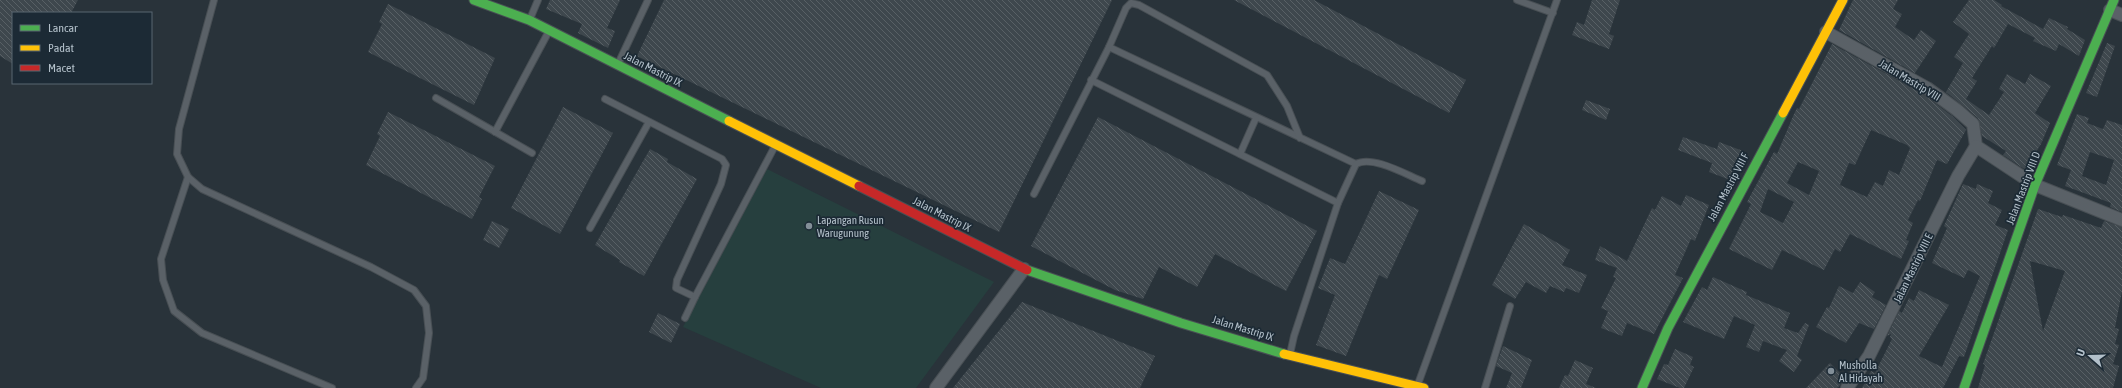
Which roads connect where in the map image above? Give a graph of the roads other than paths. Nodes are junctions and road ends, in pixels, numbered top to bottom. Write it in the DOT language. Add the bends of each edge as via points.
graph roads {
  1 [pos="214,0"];
  2 [pos="474,0"];
  3 [pos="538,0"];
  4 [pos="648,0"];
  5 [pos="1516,0"];
  6 [pos="1557,0"];
  7 [pos="1843,0"];
  8 [pos="2112,5"];
  9 [pos="1553,13"];
  10 [pos="2122,15"];
  11 [pos="529,20"];
  12 [pos="550,31"];
  13 [pos="1826,32"];
  14 [pos="1109,47"];
  15 [pos="618,64"];
  16 [pos="1091,80"];
  17 [pos="436,98"];
  18 [pos="605,99"];
  19 [pos="1256,118"];
  20 [pos="650,122"];
  21 [pos="495,132"];
  22 [pos="1300,138"];
  23 [pos="776,144"];
  24 [pos="1976,146"];
  25 [pos="532,153"];
  26 [pos="1240,154"];
  27 [pos="1356,164"];
  28 [pos="188,176"];
  29 [pos="1422,181"];
  30 [pos="2035,185"];
  31 [pos="1034,194"];
  32 [pos="1338,203"];
  33 [pos="2122,220"];
  34 [pos="590,228"];
  35 [pos="1024,269"];
  36 [pos="695,297"];
  37 [pos="1510,306"];
  38 [pos="686,318"];
  39 [pos="1290,355"];
  40 [pos="1420,387"];
  41 [pos="332,388"];
  42 [pos="416,388"];
  43 [pos="936,388"];
  44 [pos="1485,388"];
  45 [pos="1642,388"];
  46 [pos="1847,388"];
  47 [pos="1964,388"];
  1 -- 28 [label="lane" via="179,129 177,154"];
  2 -- 11 [label="street, Jalan Mastrip IX"];
  3 -- 11 [label="lane"];
  4 -- 15 [label="lane"];
  5 -- 9 [label="lane"];
  6 -- 9 [label="lane"];
  7 -- 13 [label="street, Jalan Mastrip VIII F"];
  8 -- 10 [label="street"];
  8 -- 30 [label="street, Jalan Mastrip VIII D"];
  9 -- 40 [label="lane"];
  11 -- 12 [label="street, Jalan Mastrip IX"];
  12 -- 15 [label="street, Jalan Mastrip IX"];
  12 -- 21 [label="lane"];
  13 -- 24 [label="street, Jalan Mastrip VIII" via="1927,88 1958,110 1973,124"];
  13 -- 45 [label="street, Jalan Mastrip VIII F" via="1668,328"];
  14 -- 16 [label="lane"];
  14 -- 19 [label="lane"];
  14 -- 22 [label="lane" via="1126,8 1131,3 1139,6 1266,75 1287,106"];
  15 -- 23 [label="street, Jalan Mastrip IX"];
  16 -- 26 [label="lane"];
  16 -- 31 [label="lane"];
  17 -- 21 [label="lane"];
  18 -- 20 [label="lane"];
  19 -- 22 [label="lane"];
  19 -- 26 [label="lane"];
  20 -- 34 [label="lane"];
  20 -- 36 [label="lane" via="722,159 726,165 721,184 677,280 676,288"];
  21 -- 25 [label="lane"];
  22 -- 27 [label="lane"];
  23 -- 35 [label="street, Jalan Mastrip IX"];
  23 -- 36 [label="lane"];
  24 -- 30 [label="street"];
  24 -- 46 [label="street, Jalan Mastrip VIII E" via="1958,176 1869,356"];
  26 -- 32 [label="lane"];
  27 -- 29 [label="lane" via="1361,161 1374,162"];
  27 -- 32 [label="lane"];
  28 -- 41 [label="lane" via="161,259 163,280 174,311 202,333"];
  28 -- 42 [label="lane" via="202,189 371,267 414,290 426,306 429,333 423,378"];
  30 -- 33 [label="street"];
  30 -- 47 [label="street, Jalan Mastrip VIII D"];
  32 -- 39 [label="lane"];
  35 -- 39 [label="street, Jalan Mastrip IX" via="1110,300"];
  35 -- 43 [label="street"];
  36 -- 38 [label="lane"];
  37 -- 44 [label="lane"];
  39 -- 40 [label="street, Jalan Mastrip IX"];
}
